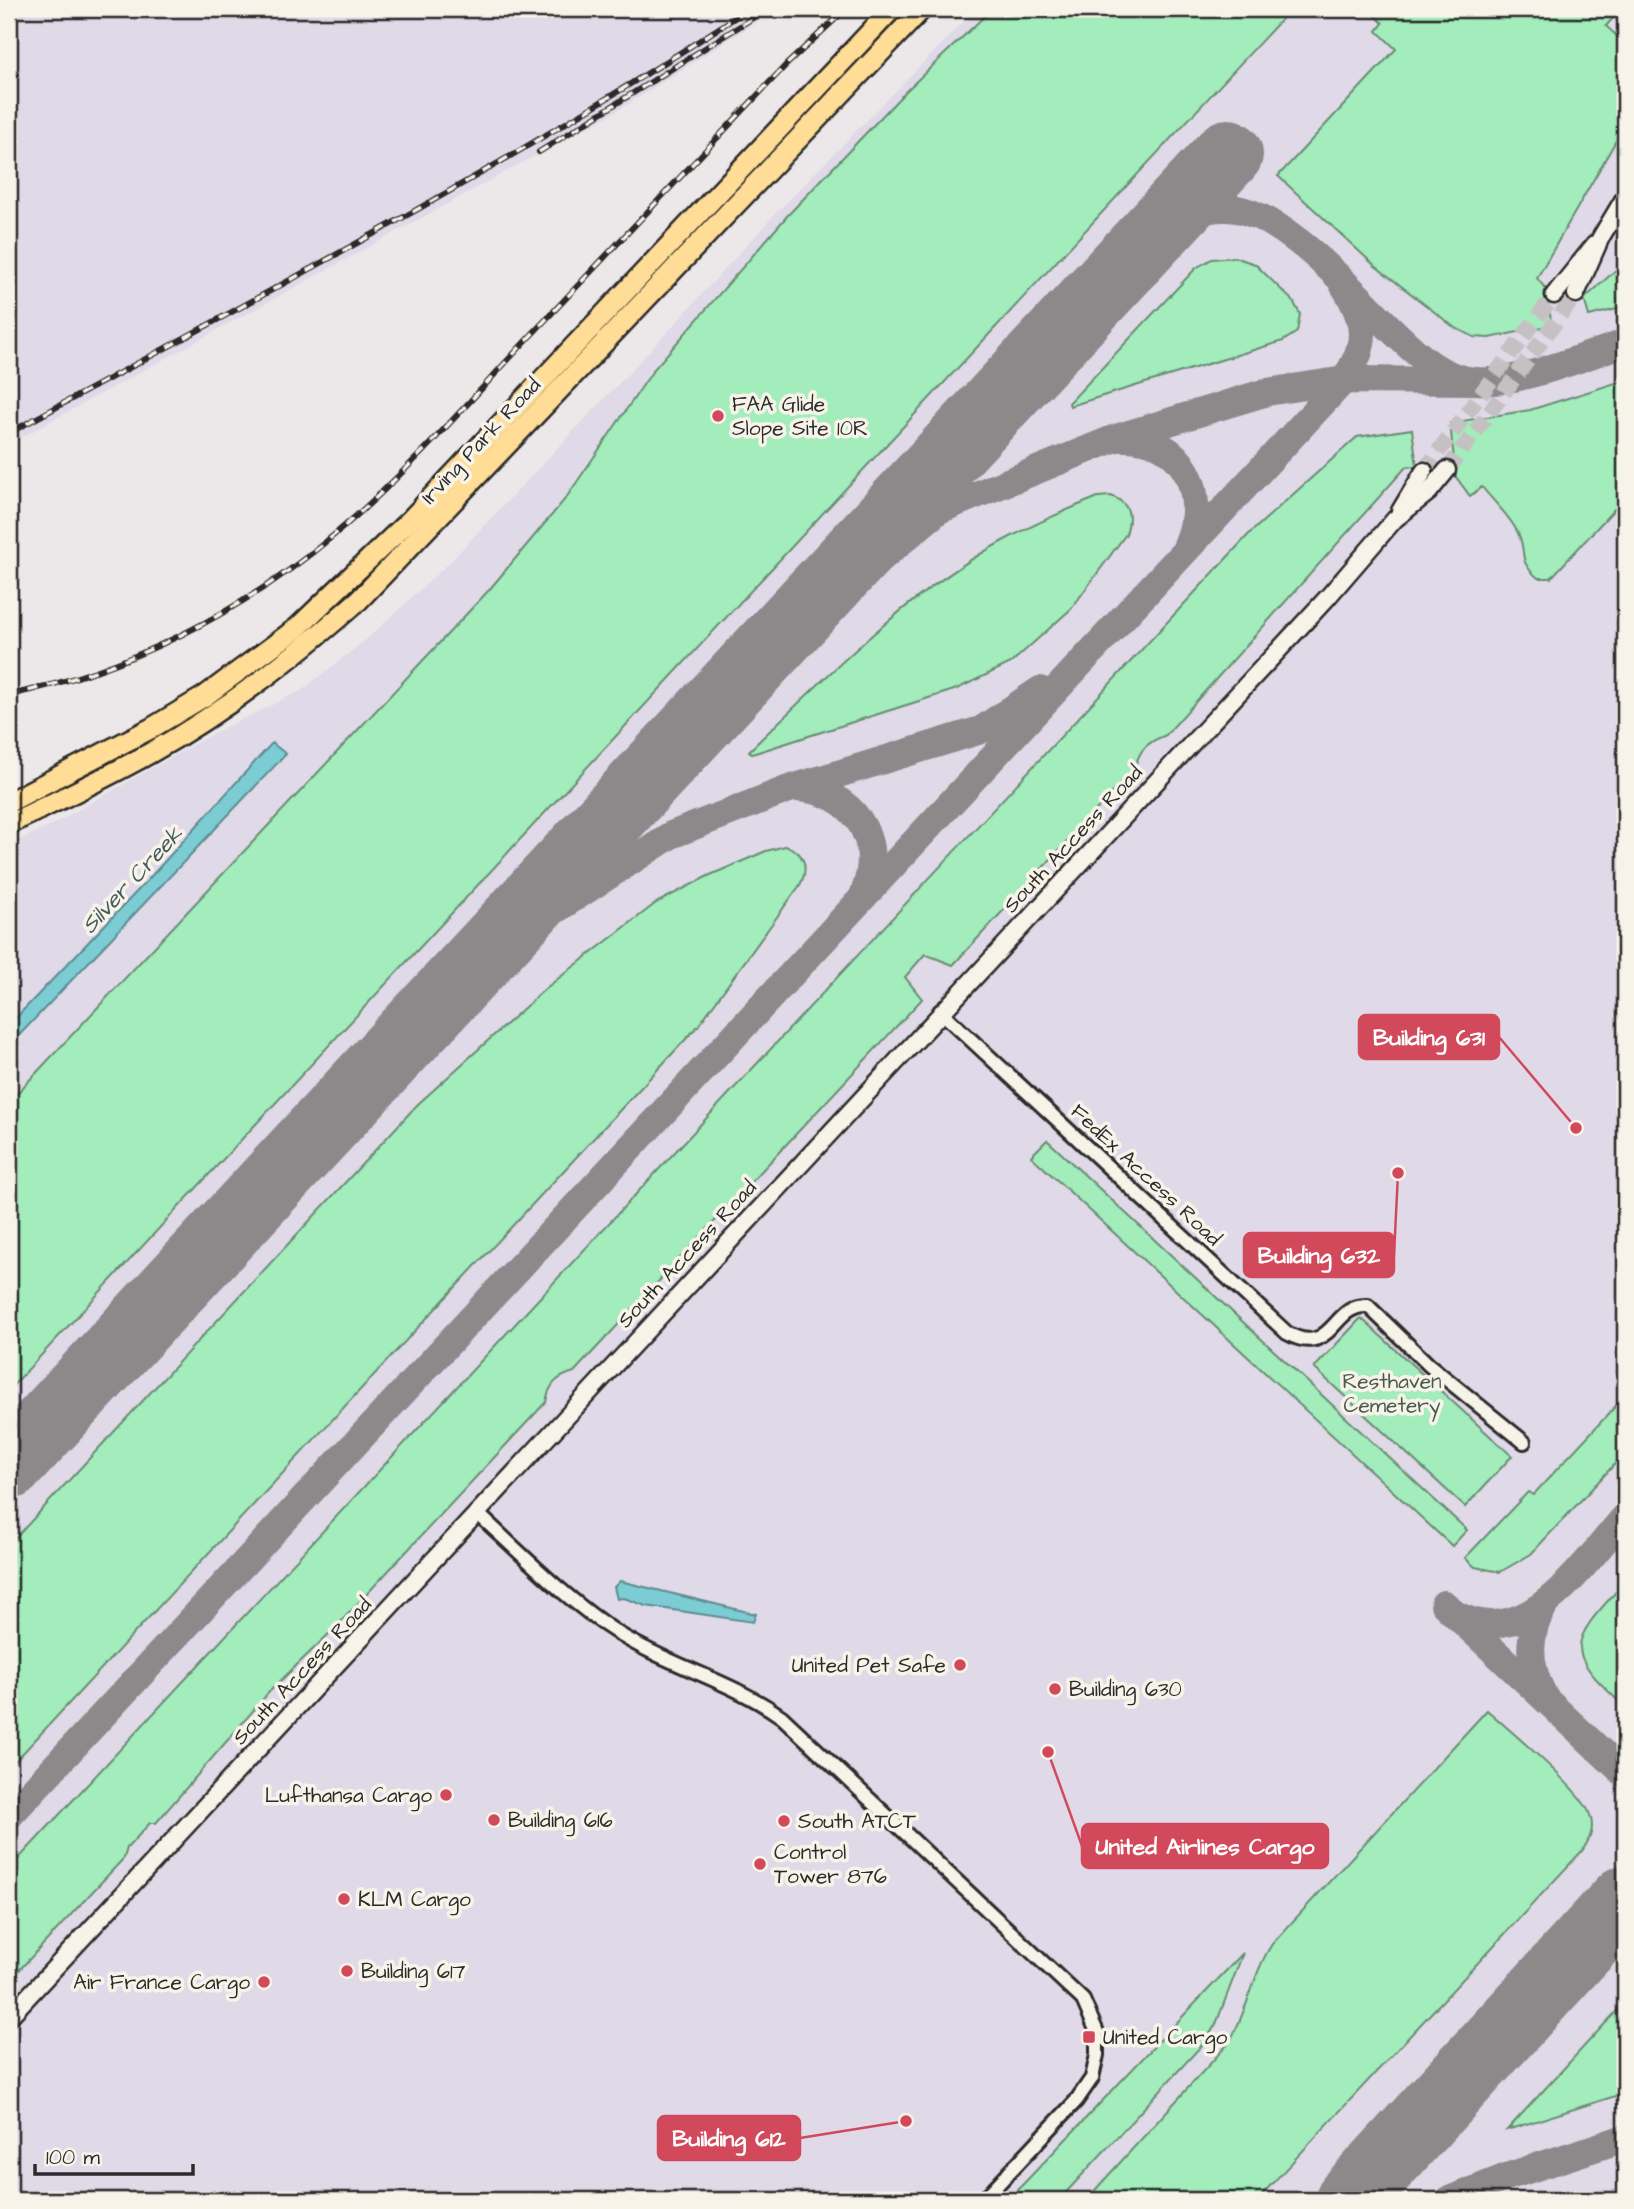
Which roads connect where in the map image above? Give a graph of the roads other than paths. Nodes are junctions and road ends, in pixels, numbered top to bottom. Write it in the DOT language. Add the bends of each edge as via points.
graph roads {
  1 [pos="892,9"];
  2 [pos="922,9"];
  3 [pos="1625,197"];
  4 [pos="1601,237"];
  5 [pos="1576,294"];
  6 [pos="1554,295"];
  7 [pos="1447,470"];
  8 [pos="1424,471"];
  9 [pos="1395,519"];
  10 [pos="9,802"];
  11 [pos="9,824"];
  12 [pos="940,1011"];
  13 [pos="1524,1442"];
  14 [pos="476,1512"];
  15 [pos="9,2017"];
  16 [pos="984,2200"];
  1 -- 10 [label="main road, Irving Park Road" via="420,509 297,628 205,696 87,764"];
  2 -- 11 [label="main road, Irving Park Road" via="349,609 208,718 120,770"];
  3 -- 4 [label="street"];
  4 -- 5 [label="street"];
  4 -- 6 [label="street"];
  7 -- 9 [label="street, South Access Road" via="1429,492"];
  8 -- 9 [label="street, South Access Road"];
  9 -- 12 [label="street, South Access Road" via="1310,617"];
  12 -- 13 [label="street, FedEx Access Road" via="1287,1333 1314,1341 1352,1308 1368,1306 1429,1365"];
  12 -- 14 [label="street, South Access Road"];
  14 -- 15 [label="street, South Access Road"];
  14 -- 16 [label="street" via="572,1599 619,1634 733,1686 782,1717 1083,2000 1097,2032 1091,2078 1076,2101"];
}
